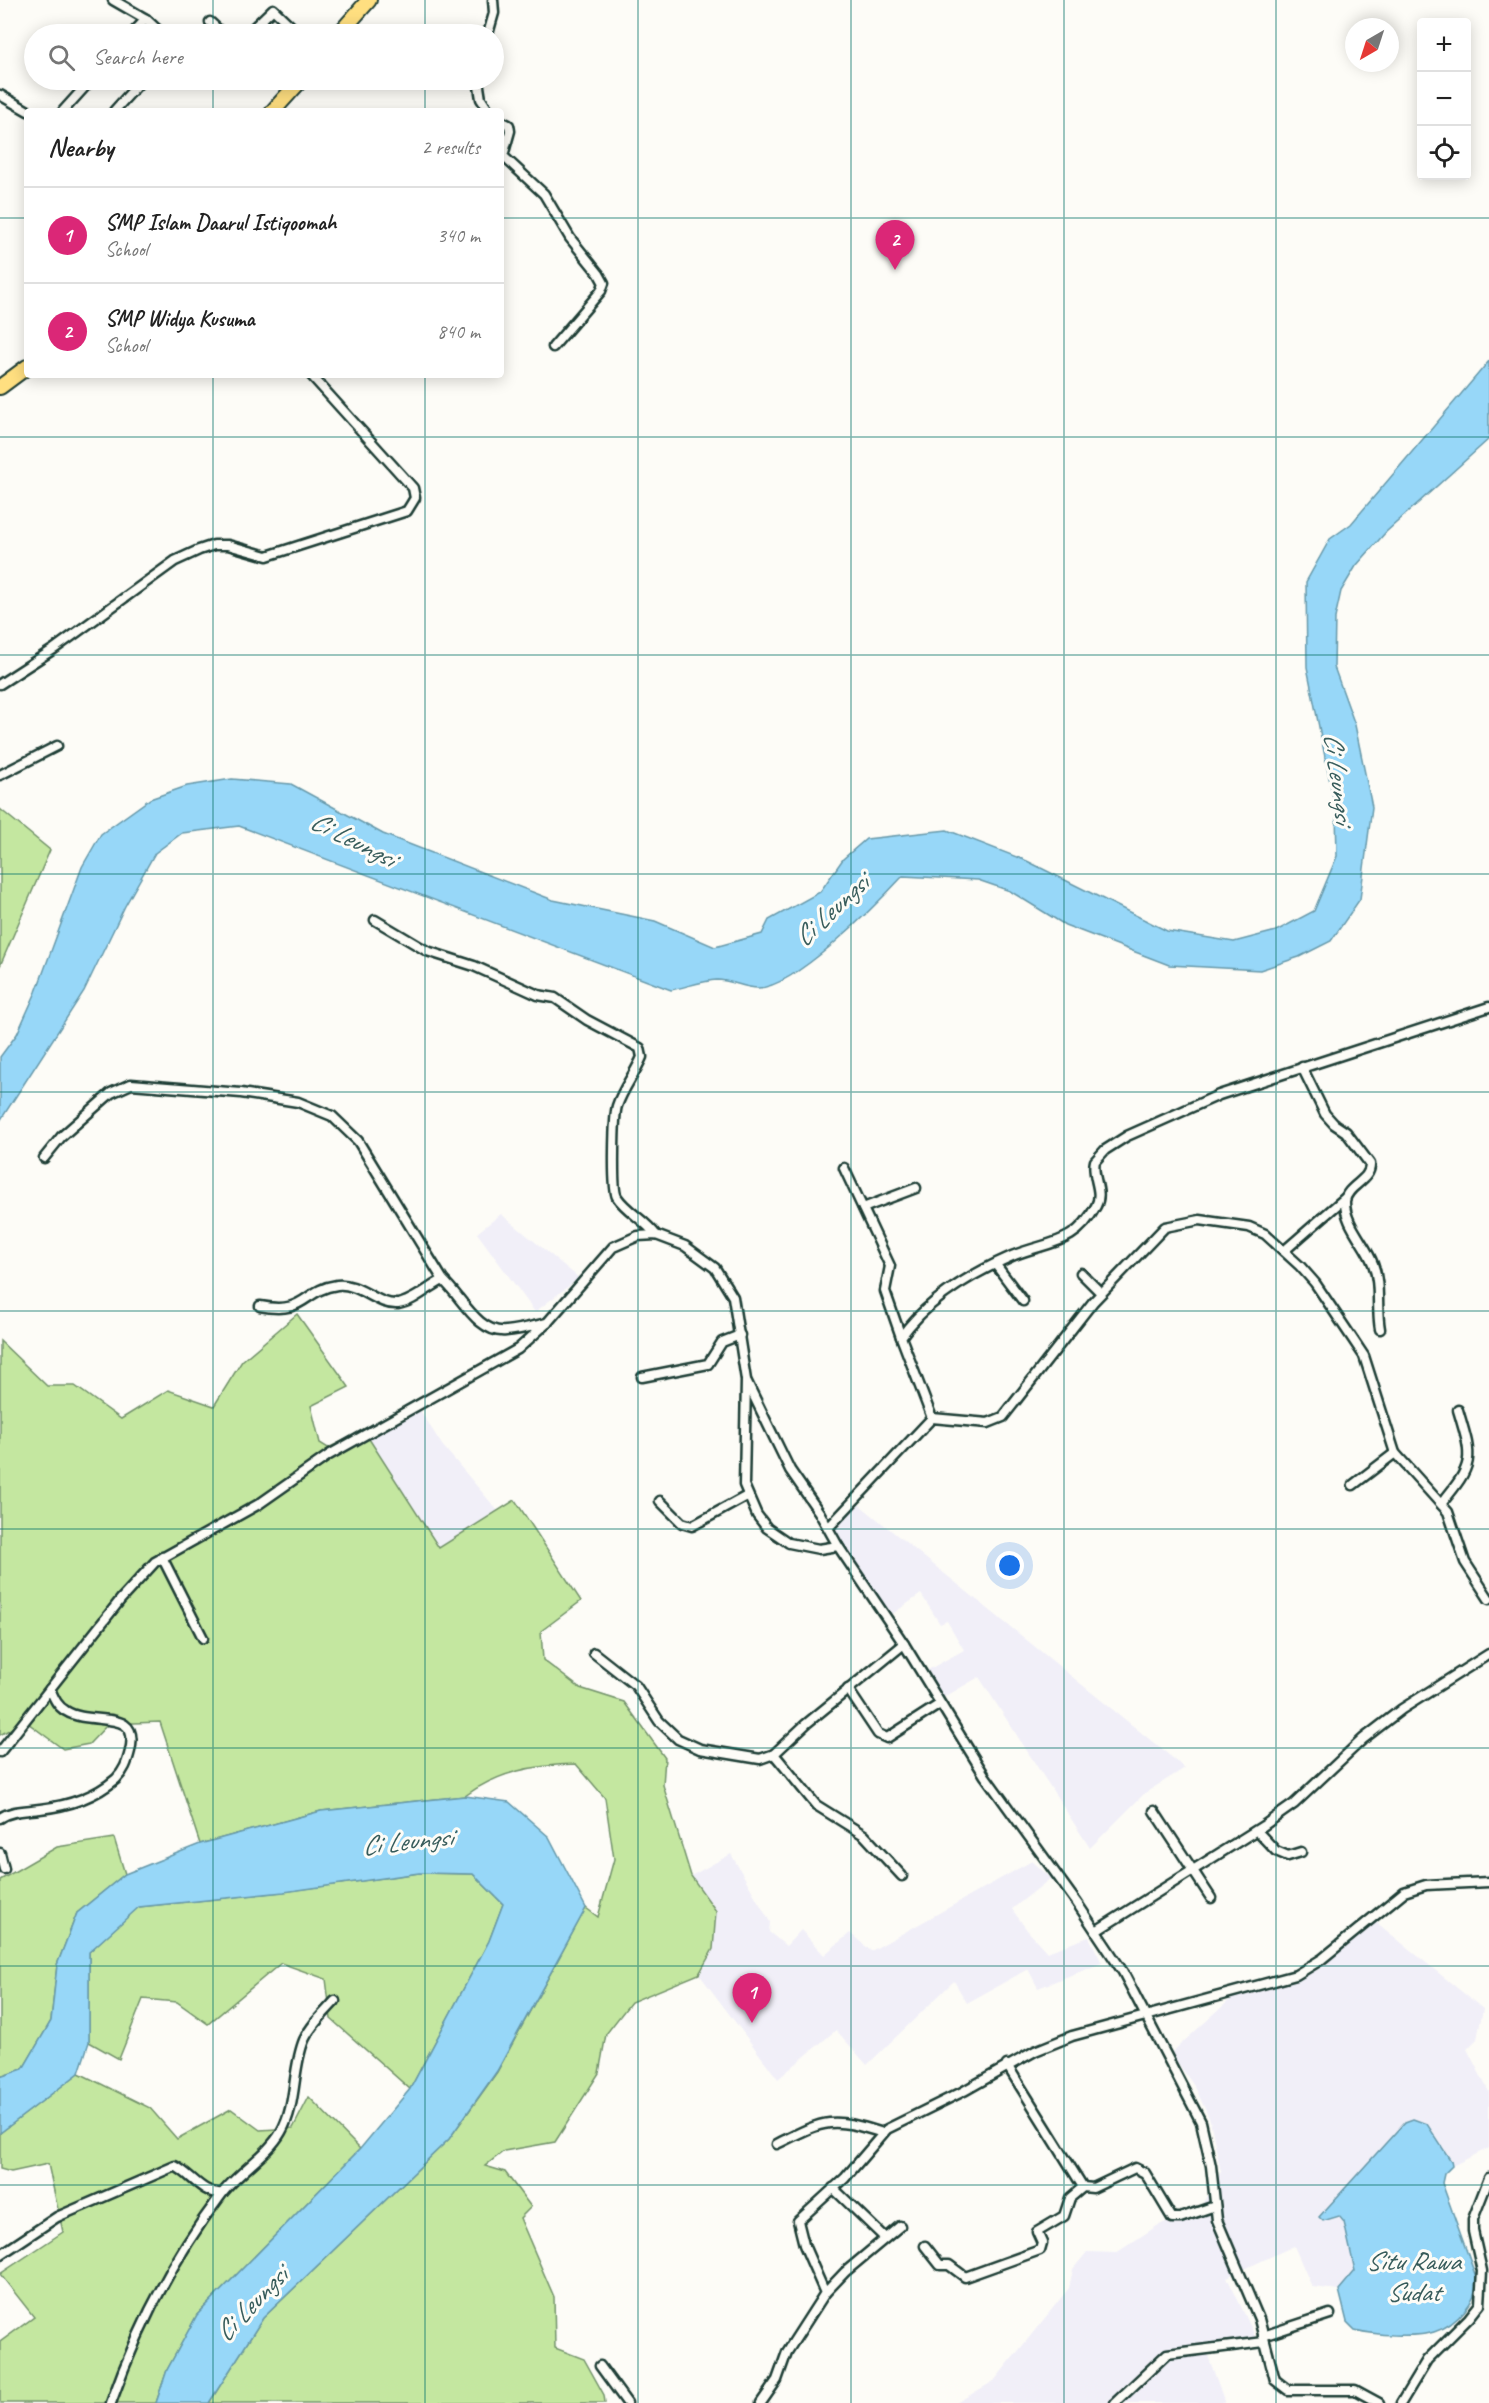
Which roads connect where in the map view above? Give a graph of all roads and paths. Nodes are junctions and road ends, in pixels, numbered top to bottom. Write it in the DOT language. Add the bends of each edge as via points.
graph roads {
  1 [pos="113,0"];
  2 [pos="369,0"];
  3 [pos="493,0"];
  4 [pos="146,19"];
  5 [pos="141,24"];
  6 [pos="151,24"];
  7 [pos="257,24"];
  8 [pos="289,24"];
  9 [pos="348,24"];
  10 [pos="491,24"];
  11 [pos="83,90"];
  12 [pos="133,90"];
  13 [pos="292,90"];
  14 [pos="480,90"];
  15 [pos="0,95"];
  16 [pos="66,108"];
  17 [pos="117,108"];
  18 [pos="276,108"];
  19 [pos="487,108"];
  20 [pos="24,109"];
  21 [pos="504,123"];
  22 [pos="504,152"];
  23 [pos="504,157"];
  24 [pos="553,347"];
  25 [pos="24,369"];
  26 [pos="314,378"];
  27 [pos="0,387"];
  28 [pos="0,684"];
  29 [pos="57,746"];
  30 [pos="0,775"];
  31 [pos="375,920"];
  32 [pos="1489,1007"];
  33 [pos="1302,1067"];
  34 [pos="44,1158"];
  35 [pos="844,1168"];
  36 [pos="916,1188"];
  37 [pos="1345,1198"];
  38 [pos="863,1208"];
  39 [pos="656,1235"];
  40 [pos="1284,1251"];
  41 [pos="996,1265"];
  42 [pos="1081,1273"];
  43 [pos="443,1280"];
  44 [pos="1101,1293"];
  45 [pos="1023,1301"];
  46 [pos="260,1306"];
  47 [pos="547,1323"];
  48 [pos="1380,1329"];
  49 [pos="740,1335"];
  50 [pos="902,1337"];
  51 [pos="642,1377"];
  52 [pos="746,1380"];
  53 [pos="1458,1410"];
  54 [pos="932,1418"];
  55 [pos="1395,1453"];
  56 [pos="1353,1485"];
  57 [pos="747,1496"];
  58 [pos="660,1501"];
  59 [pos="1441,1504"];
  60 [pos="829,1527"];
  61 [pos="838,1546"];
  62 [pos="162,1557"];
  63 [pos="1489,1599"];
  64 [pos="203,1638"];
  65 [pos="904,1644"];
  66 [pos="594,1653"];
  67 [pos="1489,1653"];
  68 [pos="50,1689"];
  69 [pos="848,1689"];
  70 [pos="940,1704"];
  71 [pos="0,1752"];
  72 [pos="774,1754"];
  73 [pos="1154,1811"];
  74 [pos="0,1818"];
  75 [pos="1257,1831"];
  76 [pos="1300,1852"];
  77 [pos="0,1853"];
  78 [pos="4,1869"];
  79 [pos="1192,1872"];
  80 [pos="902,1876"];
  81 [pos="1489,1882"];
  82 [pos="1211,1898"];
  83 [pos="1096,1931"];
  84 [pos="335,2001"];
  85 [pos="1144,2017"];
  86 [pos="1007,2066"];
  87 [pos="883,2133"];
  88 [pos="777,2144"];
  89 [pos="1489,2178"];
  90 [pos="1083,2187"];
  91 [pos="833,2188"];
  92 [pos="222,2193"];
  93 [pos="1215,2206"];
  94 [pos="900,2226"];
  95 [pos="885,2238"];
  96 [pos="925,2246"];
  97 [pos="0,2255"];
  98 [pos="825,2293"];
  99 [pos="1330,2314"];
  100 [pos="1263,2339"];
  101 [pos="600,2366"];
  102 [pos="111,2403"];
  103 [pos="627,2403"];
  104 [pos="761,2403"];
  105 [pos="1115,2403"];
  106 [pos="1379,2403"];
  107 [pos="1401,2403"];
  1 -- 4 [label="street"];
  2 -- 9 [label="main road"];
  3 -- 10 [label="street"];
  4 -- 5 [label="street"];
  4 -- 6 [label="street"];
  7 -- 8 [label="street" via="273,9"];
  11 -- 16 [label="street"];
  12 -- 17 [label="street"];
  13 -- 18 [label="main road"];
  14 -- 19 [label="street"];
  15 -- 20 [label="street"];
  21 -- 22 [label="street" via="510,131"];
  23 -- 24 [label="street" via="544,194 570,238 604,283"];
  25 -- 27 [label="main road"];
  26 -- 28 [label="street" via="413,488 415,498 407,511 267,556 228,545 199,550 175,561"];
  29 -- 30 [label="street"];
  31 -- 39 [label="street" via="427,951 474,966 538,995 555,998 596,1026 640,1048 642,1057 623,1090 615,1114 613,1183 618,1199 646,1221"];
  32 -- 33 [label="street"];
  33 -- 37 [label="street" via="1330,1120 1346,1132 1370,1164 1368,1174"];
  33 -- 41 [label="street" via="1219,1095 1117,1141 1095,1161 1098,1201 1085,1221 1065,1240 1029,1249"];
  34 -- 43 [label="street" via="61,1137 111,1093 131,1084 298,1102 332,1116 354,1136"];
  35 -- 38 [label="street"];
  36 -- 38 [label="street"];
  37 -- 40 [label="street"];
  37 -- 48 [label="street" via="1348,1218 1374,1264"];
  38 -- 50 [label="street" via="890,1266 885,1290"];
  39 -- 47 [label="street" via="630,1238 613,1247"];
  39 -- 49 [label="street" via="685,1246 715,1268 733,1297"];
  40 -- 44 [label="street" via="1265,1234 1234,1223 1173,1223 1157,1233"];
  40 -- 55 [label="street" via="1315,1283 1364,1356"];
  41 -- 45 [label="street"];
  41 -- 50 [label="street" via="956,1286 919,1316"];
  42 -- 44 [label="street"];
  43 -- 46 [label="street" via="398,1304 341,1284 288,1309"];
  43 -- 47 [label="street" via="492,1329 505,1332"];
  44 -- 54 [label="street" via="998,1421 988,1424"];
  47 -- 62 [label="street" via="518,1348 329,1455 237,1518"];
  49 -- 51 [label="street" via="722,1342 708,1364"];
  49 -- 52 [label="street"];
  50 -- 54 [label="street"];
  52 -- 57 [label="street"];
  52 -- 60 [label="street" via="790,1470"];
  53 -- 59 [label="street" via="1470,1449 1469,1459 1462,1477"];
  54 -- 60 [label="street"];
  55 -- 56 [label="street"];
  55 -- 59 [label="street"];
  57 -- 58 [label="street" via="692,1526 682,1523"];
  57 -- 61 [label="street" via="757,1515 778,1537 819,1549"];
  59 -- 63 [label="street" via="1456,1531 1465,1562"];
  60 -- 61 [label="street"];
  61 -- 65 [label="street"];
  62 -- 64 [label="street"];
  62 -- 68 [label="street" via="146,1569"];
  65 -- 69 [label="street"];
  65 -- 70 [label="street"];
  66 -- 72 [label="street" via="636,1686 670,1733 686,1743 732,1756 760,1759"];
  67 -- 75 [label="street" via="1370,1733 1342,1755 1294,1804"];
  68 -- 71 [label="street"];
  68 -- 74 [label="street" via="59,1706 69,1713 131,1728 134,1736 127,1764 110,1784 90,1796"];
  69 -- 70 [label="street" via="878,1734 887,1738"];
  69 -- 72 [label="street"];
  70 -- 83 [label="street" via="985,1776"];
  72 -- 80 [label="street" via="816,1805 864,1835"];
  73 -- 79 [label="street" via="1185,1855"];
  75 -- 76 [label="street" via="1276,1851 1288,1856"];
  75 -- 79 [label="street"];
  77 -- 78 [label="street"];
  79 -- 82 [label="street"];
  79 -- 83 [label="street"];
  81 -- 85 [label="street" via="1411,1889 1296,1975"];
  83 -- 85 [label="street" via="1123,1972"];
  84 -- 92 [label="street" via="304,2042 281,2133"];
  85 -- 86 [label="street" via="1054,2042"];
  85 -- 93 [label="street" via="1201,2122"];
  86 -- 87 [label="street"];
  86 -- 90 [label="street"];
  87 -- 88 [label="street" via="836,2121 823,2122"];
  87 -- 91 [label="street"];
  89 -- 107 [label="street" via="1473,2219 1482,2271 1480,2304 1427,2360"];
  90 -- 93 [label="street" via="1093,2187 1135,2168 1145,2173 1172,2217"];
  90 -- 96 [label="street" via="1070,2198 1064,2216 1037,2232 1042,2243 1040,2250 1016,2261 965,2277 949,2265 940,2265"];
  91 -- 95 [label="street"];
  91 -- 98 [label="street" via="798,2221"];
  92 -- 97 [label="street" via="213,2194 175,2166 57,2217"];
  92 -- 102 [label="street" via="150,2309"];
  93 -- 100 [label="street" via="1220,2231 1256,2313"];
  94 -- 95 [label="street"];
  95 -- 98 [label="street"];
  98 -- 104 [label="street" via="787,2352 777,2380"];
  99 -- 100 [label="street"];
  100 -- 105 [label="street" via="1167,2354"];
  100 -- 106 [label="street" via="1271,2372 1288,2390 1355,2390"];
  101 -- 103 [label="street"];
}
